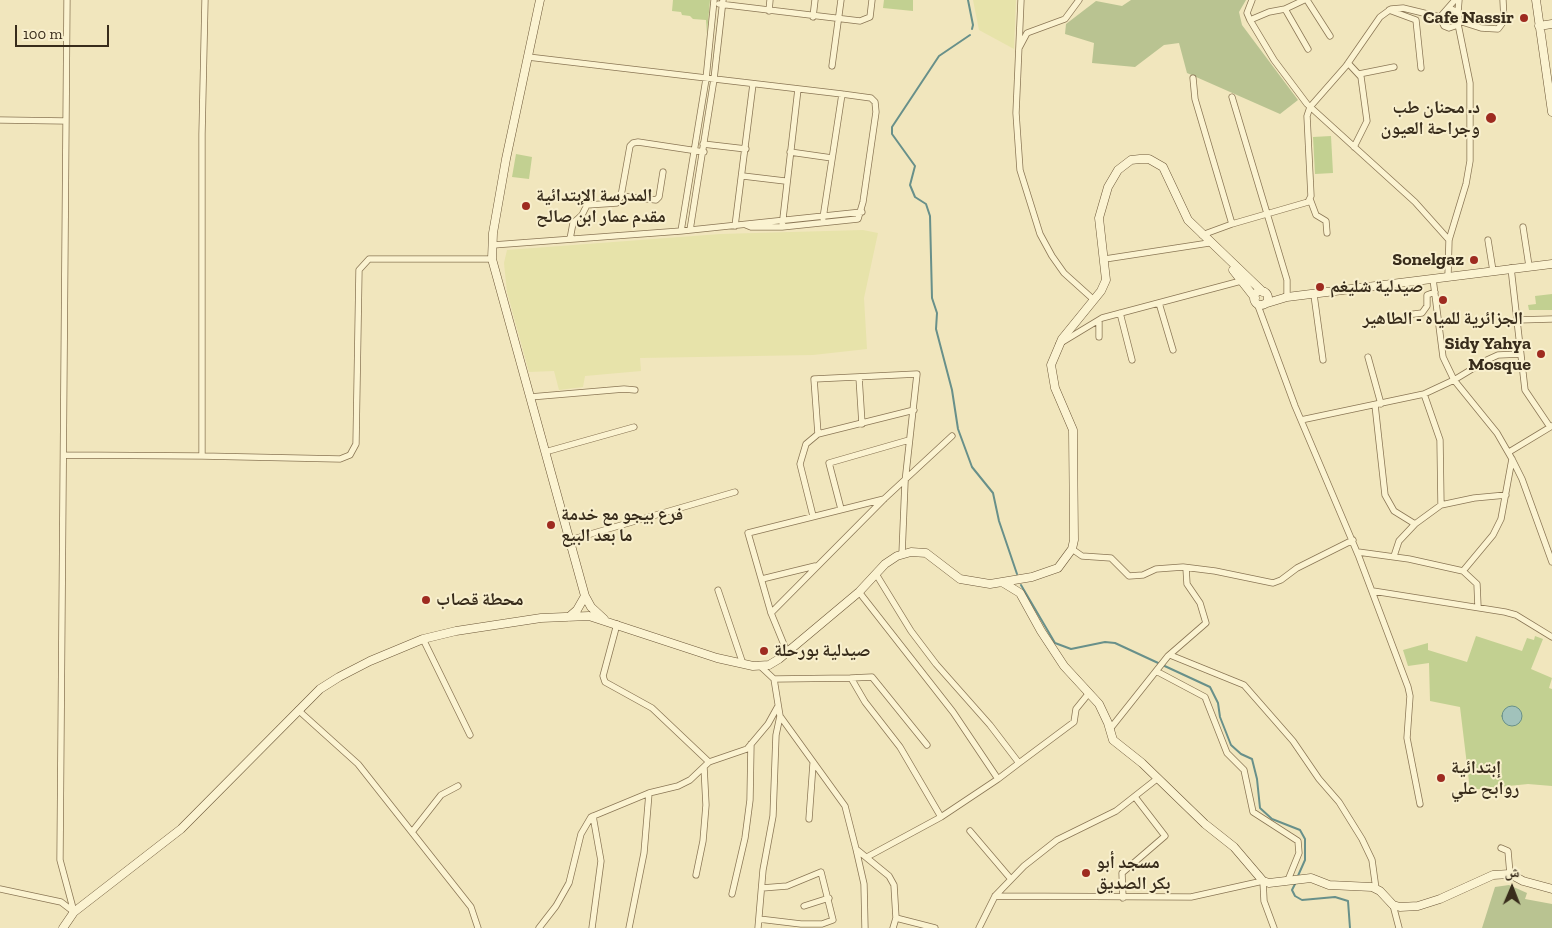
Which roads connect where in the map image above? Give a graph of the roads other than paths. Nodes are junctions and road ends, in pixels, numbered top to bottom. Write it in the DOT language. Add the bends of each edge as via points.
graph roads {
  1 [pos="67,0"];
  2 [pos="205,0"];
  3 [pos="540,0"];
  4 [pos="770,0"];
  5 [pos="815,0"];
  6 [pos="841,0"];
  7 [pos="872,0"];
  8 [pos="1021,0"];
  9 [pos="1079,0"];
  10 [pos="1252,0"];
  11 [pos="1306,0"];
  12 [pos="1455,0"];
  13 [pos="1459,0"];
  14 [pos="1503,0"];
  15 [pos="1536,0"];
  16 [pos="714,2"];
  17 [pos="723,2"];
  18 [pos="1295,2"];
  19 [pos="1449,8"];
  20 [pos="1285,9"];
  21 [pos="1389,10"];
  22 [pos="769,11"];
  23 [pos="1458,12"];
  24 [pos="813,17"];
  25 [pos="1440,17"];
  26 [pos="839,20"];
  27 [pos="1250,20"];
  28 [pos="1458,23"];
  29 [pos="1552,24"];
  30 [pos="1539,26"];
  31 [pos="1449,28"];
  32 [pos="1330,36"];
  33 [pos="1462,45"];
  34 [pos="1308,49"];
  35 [pos="1017,52"];
  36 [pos="528,57"];
  37 [pos="1348,63"];
  38 [pos="832,66"];
  39 [pos="1394,67"];
  40 [pos="1421,68"];
  41 [pos="1359,74"];
  42 [pos="706,78"];
  43 [pos="1193,78"];
  44 [pos="714,79"];
  45 [pos="753,84"];
  46 [pos="798,89"];
  47 [pos="842,94"];
  48 [pos="1232,97"];
  49 [pos="1310,107"];
  50 [pos="1552,112"];
  51 [pos="0,120"];
  52 [pos="66,121"];
  53 [pos="696,143"];
  54 [pos="705,144"];
  55 [pos="1354,147"];
  56 [pos="746,149"];
  57 [pos="695,151"];
  58 [pos="704,152"];
  59 [pos="790,152"];
  60 [pos="832,158"];
  61 [pos="663,172"];
  62 [pos="743,176"];
  63 [pos="785,182"];
  64 [pos="621,196"];
  65 [pos="1310,199"];
  66 [pos="862,212"];
  67 [pos="1267,213"];
  68 [pos="824,216"];
  69 [pos="782,219"];
  70 [pos="823,224"];
  71 [pos="1232,224"];
  72 [pos="746,225"];
  73 [pos="736,226"];
  74 [pos="782,227"];
  75 [pos="1522,227"];
  76 [pos="690,230"];
  77 [pos="680,231"];
  78 [pos="1327,233"];
  79 [pos="1202,235"];
  80 [pos="570,239"];
  81 [pos="1449,240"];
  82 [pos="1488,240"];
  83 [pos="1210,242"];
  84 [pos="493,245"];
  85 [pos="1224,256"];
  86 [pos="492,259"];
  87 [pos="1104,259"];
  88 [pos="1552,264"];
  89 [pos="1529,266"];
  90 [pos="1512,268"];
  91 [pos="1493,271"];
  92 [pos="1448,276"];
  93 [pos="1433,279"];
  94 [pos="1241,281"];
  95 [pos="1264,292"];
  96 [pos="1435,292"];
  97 [pos="1314,295"];
  98 [pos="1287,297"];
  99 [pos="1094,300"];
  100 [pos="1258,302"];
  101 [pos="1159,303"];
  102 [pos="1120,313"];
  103 [pos="1406,315"];
  104 [pos="1552,319"];
  105 [pos="1099,320"];
  106 [pos="1517,320"];
  107 [pos="1099,337"];
  108 [pos="1059,344"];
  109 [pos="1172,350"];
  110 [pos="1520,354"];
  111 [pos="1368,357"];
  112 [pos="1132,360"];
  113 [pos="1323,360"];
  114 [pos="859,377"];
  115 [pos="1454,380"];
  116 [pos="635,390"];
  117 [pos="1424,394"];
  118 [pos="530,396"];
  119 [pos="1379,405"];
  120 [pos="914,410"];
  121 [pos="1301,420"];
  122 [pos="862,424"];
  123 [pos="634,427"];
  124 [pos="1551,427"];
  125 [pos="818,434"];
  126 [pos="952,436"];
  127 [pos="909,440"];
  128 [pos="545,452"];
  129 [pos="1509,452"];
  130 [pos="64,456"];
  131 [pos="202,456"];
  132 [pos="1512,459"];
  133 [pos="1519,472"];
  134 [pos="905,482"];
  135 [pos="1509,482"];
  136 [pos="735,492"];
  137 [pos="1506,495"];
  138 [pos="884,499"];
  139 [pos="1440,506"];
  140 [pos="841,509"];
  141 [pos="813,516"];
  142 [pos="1415,524"];
  143 [pos="570,540"];
  144 [pos="1353,540"];
  145 [pos="1072,550"];
  146 [pos="1358,552"];
  147 [pos="902,554"];
  148 [pos="1394,556"];
  149 [pos="1552,562"];
  150 [pos="817,565"];
  151 [pos="1186,568"];
  152 [pos="1463,571"];
  153 [pos="876,574"];
  154 [pos="762,579"];
  155 [pos="1002,582"];
  156 [pos="718,590"];
  157 [pos="859,592"];
  158 [pos="1373,592"];
  159 [pos="585,596"];
  160 [pos="1478,607"];
  161 [pos="771,613"];
  162 [pos="570,617"];
  163 [pos="606,620"];
  164 [pos="617,624"];
  165 [pos="1552,637"];
  166 [pos="423,639"];
  167 [pos="787,652"];
  168 [pos="1170,655"];
  169 [pos="743,664"];
  170 [pos="760,666"];
  171 [pos="1159,667"];
  172 [pos="851,678"];
  173 [pos="774,679"];
  174 [pos="1089,693"];
  175 [pos="778,706"];
  176 [pos="298,710"];
  177 [pos="780,716"];
  178 [pos="1110,729"];
  179 [pos="470,735"];
  180 [pos="751,744"];
  181 [pos="927,745"];
  182 [pos="707,764"];
  183 [pos="813,764"];
  184 [pos="1019,764"];
  185 [pos="1158,778"];
  186 [pos="998,779"];
  187 [pos="458,786"];
  188 [pos="649,793"];
  189 [pos="1135,798"];
  190 [pos="1420,804"];
  191 [pos="593,816"];
  192 [pos="941,818"];
  193 [pos="809,820"];
  194 [pos="970,831"];
  195 [pos="412,832"];
  196 [pos="1501,848"];
  197 [pos="856,849"];
  198 [pos="867,857"];
  199 [pos="1510,874"];
  200 [pos="696,876"];
  201 [pos="1010,878"];
  202 [pos="1294,879"];
  203 [pos="1263,881"];
  204 [pos="762,888"];
  205 [pos="0,889"];
  206 [pos="1376,889"];
  207 [pos="1552,890"];
  208 [pos="732,894"];
  209 [pos="995,896"];
  210 [pos="829,898"];
  211 [pos="1123,898"];
  212 [pos="1393,905"];
  213 [pos="804,906"];
  214 [pos="74,912"];
  215 [pos="896,918"];
  216 [pos="759,919"];
  217 [pos="802,926"];
  218 [pos="63,928"];
  219 [pos="478,928"];
  220 [pos="539,928"];
  221 [pos="592,928"];
  222 [pos="629,928"];
  223 [pos="758,928"];
  224 [pos="865,928"];
  225 [pos="893,928"];
  226 [pos="935,928"];
  227 [pos="979,928"];
  228 [pos="1274,928"];
  229 [pos="1399,928"];
  1 -- 52 [label="street"];
  2 -- 131 [label="street"];
  3 -- 36 [label="main road"];
  4 -- 22 [label="street"];
  5 -- 24 [label="street"];
  6 -- 26 [label="street"];
  7 -- 26 [label="street" via="868,19 860,22"];
  8 -- 35 [label="street"];
  9 -- 35 [label="street" via="1064,19 1027,33"];
  10 -- 27 [label="street" via="1247,13"];
  11 -- 18 [label="street"];
  11 -- 32 [label="street"];
  12 -- 19 [label="street"];
  13 -- 23 [label="street"];
  14 -- 28 [label="street" via="1504,21 1498,29"];
  15 -- 30 [label="main road"];
  16 -- 17 [label="street"];
  16 -- 42 [label="street"];
  17 -- 22 [label="street"];
  17 -- 44 [label="street"];
  18 -- 20 [label="street"];
  19 -- 23 [label="street"];
  19 -- 25 [label="street"];
  20 -- 27 [label="street"];
  20 -- 34 [label="street"];
  21 -- 25 [label="street" via="1403,8"];
  21 -- 37 [label="street" via="1380,17"];
  21 -- 40 [label="street" via="1416,20"];
  22 -- 24 [label="street"];
  23 -- 28 [label="street"];
  24 -- 26 [label="street"];
  25 -- 31 [label="street" via="1441,23"];
  26 -- 38 [label="street"];
  27 -- 49 [label="street" via="1274,60"];
  28 -- 31 [label="street"];
  28 -- 33 [label="street"];
  29 -- 30 [label="main road"];
  30 -- 50 [label="main road"];
  31 -- 33 [label="street"];
  33 -- 81 [label="street" via="1470,83 1470,161"];
  35 -- 99 [label="street" via="1016,142 1028,200 1052,256 1064,273"];
  36 -- 42 [label="street"];
  36 -- 84 [label="main road" via="506,159"];
  37 -- 41 [label="street"];
  37 -- 49 [label="street"];
  39 -- 41 [label="street"];
  41 -- 55 [label="street" via="1367,121"];
  42 -- 44 [label="street"];
  42 -- 53 [label="street"];
  43 -- 71 [label="street" via="1198,108"];
  44 -- 45 [label="street"];
  44 -- 54 [label="street"];
  45 -- 46 [label="street"];
  45 -- 56 [label="street"];
  46 -- 47 [label="street"];
  46 -- 59 [label="street"];
  47 -- 60 [label="street"];
  47 -- 66 [label="street" via="870,98 876,107"];
  48 -- 67 [label="street"];
  49 -- 55 [label="street"];
  49 -- 65 [label="street" via="1307,116"];
  51 -- 52 [label="street"];
  52 -- 130 [label="street"];
  53 -- 54 [label="street"];
  53 -- 57 [label="street"];
  54 -- 56 [label="street"];
  54 -- 58 [label="street"];
  55 -- 81 [label="street" via="1415,202"];
  56 -- 62 [label="street"];
  57 -- 58 [label="street"];
  57 -- 64 [label="street" via="633,143 628,153"];
  57 -- 77 [label="street"];
  58 -- 76 [label="street"];
  59 -- 60 [label="street"];
  59 -- 63 [label="street"];
  60 -- 68 [label="street"];
  61 -- 64 [label="street" via="656,200"];
  62 -- 63 [label="street"];
  62 -- 73 [label="street"];
  63 -- 69 [label="street"];
  64 -- 80 [label="street" via="617,203 587,205 573,222"];
  65 -- 67 [label="street" via="1305,204"];
  65 -- 78 [label="street" via="1316,215 1326,221"];
  66 -- 68 [label="street"];
  66 -- 70 [label="street" via="854,221"];
  67 -- 71 [label="street"];
  67 -- 98 [label="street" via="1287,280"];
  68 -- 69 [label="street"];
  68 -- 70 [label="street"];
  69 -- 72 [label="street"];
  69 -- 74 [label="street"];
  70 -- 74 [label="street"];
  71 -- 79 [label="street"];
  72 -- 73 [label="street"];
  72 -- 74 [label="street"];
  73 -- 76 [label="street"];
  75 -- 89 [label="street"];
  76 -- 77 [label="street"];
  77 -- 80 [label="street"];
  79 -- 83 [label="main road"];
  79 -- 87 [label="main road" via="1188,220 1163,168 1148,159 1131,160 1113,178 1101,207 1098,218"];
  80 -- 84 [label="street"];
  81 -- 92 [label="street"];
  82 -- 91 [label="street"];
  83 -- 85 [label="main road"];
  83 -- 87 [label="street"];
  84 -- 86 [label="main road"];
  85 -- 94 [label="main road"];
  85 -- 95 [label="main road"];
  86 -- 118 [label="main road"];
  86 -- 131 [label="street" via="369,259 359,270 356,444 350,455 340,459"];
  87 -- 99 [label="main road" via="1106,280"];
  88 -- 89 [label="main road"];
  89 -- 90 [label="main road"];
  90 -- 91 [label="main road"];
  90 -- 106 [label="street"];
  91 -- 92 [label="main road"];
  92 -- 93 [label="main road"];
  93 -- 96 [label="street"];
  93 -- 97 [label="main road"];
  94 -- 100 [label="main road"];
  94 -- 101 [label="street"];
  95 -- 98 [label="main road"];
  95 -- 100 [label="main road" via="1257,293"];
  95 -- 100 [label="main road" via="1268,300"];
  96 -- 103 [label="street" via="1427,295 1427,306 1422,313"];
  96 -- 115 [label="street" via="1443,357"];
  97 -- 98 [label="main road"];
  97 -- 113 [label="street"];
  98 -- 100 [label="main road"];
  99 -- 108 [label="main road"];
  100 -- 121 [label="street"];
  101 -- 102 [label="street"];
  101 -- 109 [label="street"];
  102 -- 105 [label="street"];
  102 -- 112 [label="street"];
  104 -- 106 [label="street"];
  105 -- 107 [label="street"];
  105 -- 108 [label="street"];
  106 -- 110 [label="street"];
  108 -- 145 [label="main road" via="1051,365 1052,376 1074,430"];
  110 -- 115 [label="street" via="1492,358"];
  110 -- 124 [label="street" via="1525,390"];
  111 -- 119 [label="street"];
  114 -- 120 [label="street" via="917,374"];
  114 -- 122 [label="street"];
  114 -- 125 [label="street" via="814,379"];
  115 -- 117 [label="street"];
  115 -- 129 [label="street"];
  116 -- 118 [label="street"];
  117 -- 119 [label="street"];
  117 -- 139 [label="street" via="1440,440"];
  118 -- 128 [label="main road"];
  119 -- 121 [label="street"];
  119 -- 142 [label="street" via="1385,495 1394,511"];
  120 -- 122 [label="street"];
  120 -- 127 [label="street"];
  121 -- 144 [label="street"];
  122 -- 125 [label="street"];
  123 -- 128 [label="street"];
  124 -- 129 [label="street"];
  125 -- 141 [label="street" via="806,444 800,464"];
  126 -- 134 [label="street"];
  127 -- 134 [label="street"];
  127 -- 140 [label="street" via="829,464"];
  128 -- 143 [label="main road"];
  129 -- 132 [label="street"];
  130 -- 131 [label="street"];
  130 -- 214 [label="street" via="60,860"];
  132 -- 133 [label="street"];
  132 -- 135 [label="street"];
  133 -- 135 [label="street"];
  133 -- 149 [label="street"];
  134 -- 138 [label="street"];
  134 -- 147 [label="street"];
  135 -- 137 [label="street"];
  136 -- 143 [label="street"];
  137 -- 139 [label="street"];
  137 -- 152 [label="street" via="1502,519 1493,535"];
  138 -- 140 [label="street"];
  138 -- 150 [label="street"];
  139 -- 142 [label="street"];
  140 -- 141 [label="street"];
  141 -- 154 [label="street" via="748,533"];
  142 -- 148 [label="street" via="1399,540"];
  143 -- 159 [label="main road"];
  144 -- 146 [label="street"];
  144 -- 151 [label="street" via="1273,583"];
  145 -- 151 [label="street" via="1082,556 1111,558 1129,576 1143,576 1156,569"];
  145 -- 155 [label="main road" via="1058,568"];
  146 -- 148 [label="street"];
  146 -- 158 [label="street"];
  147 -- 153 [label="main road"];
  147 -- 155 [label="main road" via="926,553 960,579"];
  148 -- 152 [label="street"];
  150 -- 154 [label="street"];
  150 -- 161 [label="street"];
  151 -- 168 [label="street" via="1187,584 1200,603 1206,623"];
  152 -- 160 [label="street" via="1477,584"];
  153 -- 157 [label="main road"];
  153 -- 184 [label="street" via="911,631"];
  154 -- 161 [label="street"];
  155 -- 174 [label="main road" via="1020,594 1064,666"];
  156 -- 169 [label="street"];
  157 -- 167 [label="main road"];
  157 -- 186 [label="street" via="953,712"];
  158 -- 160 [label="street"];
  158 -- 190 [label="street" via="1410,696 1407,738"];
  159 -- 162 [label="main road"];
  159 -- 163 [label="main road" via="591,607"];
  160 -- 165 [label="street" via="1516,615"];
  161 -- 167 [label="street"];
  162 -- 163 [label="main road" via="589,616"];
  162 -- 166 [label="main road" via="483,626"];
  163 -- 164 [label="main road"];
  164 -- 169 [label="main road"];
  164 -- 182 [label="street" via="604,676 606,682 652,708"];
  166 -- 176 [label="main road" via="338,677"];
  166 -- 179 [label="street"];
  167 -- 170 [label="main road"];
  168 -- 171 [label="street"];
  168 -- 206 [label="street" via="1244,685 1293,741 1339,802 1372,860"];
  169 -- 170 [label="main road"];
  170 -- 173 [label="street"];
  171 -- 178 [label="street"];
  171 -- 202 [label="street" via="1205,697 1228,753 1244,770 1253,812 1298,841"];
  172 -- 173 [label="street"];
  172 -- 181 [label="street" via="872,677"];
  172 -- 192 [label="street" via="900,747"];
  173 -- 175 [label="street"];
  174 -- 178 [label="main road" via="1099,704"];
  174 -- 184 [label="street" via="1076,709 1074,722"];
  175 -- 177 [label="street"];
  175 -- 180 [label="street"];
  176 -- 195 [label="street" via="358,764"];
  176 -- 214 [label="main road" via="181,829"];
  177 -- 183 [label="street"];
  177 -- 204 [label="street" via="776,735 773,816"];
  178 -- 185 [label="main road" via="1114,740"];
  180 -- 182 [label="street" via="747,749"];
  180 -- 208 [label="street" via="747,828"];
  182 -- 188 [label="street" via="690,780"];
  182 -- 200 [label="street" via="703,841"];
  183 -- 193 [label="street"];
  183 -- 197 [label="street" via="845,806"];
  184 -- 186 [label="street"];
  185 -- 189 [label="street"];
  185 -- 203 [label="main road" via="1205,824 1234,846"];
  186 -- 192 [label="street"];
  187 -- 195 [label="street" via="441,795"];
  188 -- 191 [label="street"];
  188 -- 222 [label="street" via="644,853"];
  189 -- 201 [label="street" via="1057,840"];
  189 -- 211 [label="street" via="1166,836 1122,873"];
  191 -- 220 [label="street" via="581,834 569,884"];
  191 -- 221 [label="street" via="601,860"];
  192 -- 198 [label="street"];
  194 -- 201 [label="street"];
  195 -- 219 [label="street" via="471,907"];
  196 -- 199 [label="street" via="1508,851"];
  197 -- 198 [label="street"];
  197 -- 224 [label="street" via="864,884"];
  198 -- 215 [label="street" via="889,876 894,885"];
  199 -- 207 [label="main road"];
  199 -- 212 [label="main road" via="1493,874 1440,900 1418,906"];
  201 -- 209 [label="street"];
  202 -- 203 [label="main road"];
  202 -- 206 [label="main road" via="1310,878 1329,885"];
  203 -- 211 [label="street" via="1191,897"];
  203 -- 228 [label="street" via="1264,900"];
  204 -- 210 [label="street" via="787,886 821,872"];
  204 -- 216 [label="street"];
  205 -- 214 [label="street" via="61,902"];
  206 -- 212 [label="main road"];
  209 -- 211 [label="street"];
  209 -- 227 [label="street"];
  210 -- 213 [label="street"];
  210 -- 217 [label="street" via="833,920"];
  212 -- 229 [label="street"];
  214 -- 218 [label="main road"];
  215 -- 225 [label="street"];
  215 -- 226 [label="street"];
  216 -- 217 [label="street"];
  216 -- 223 [label="street"];
}
